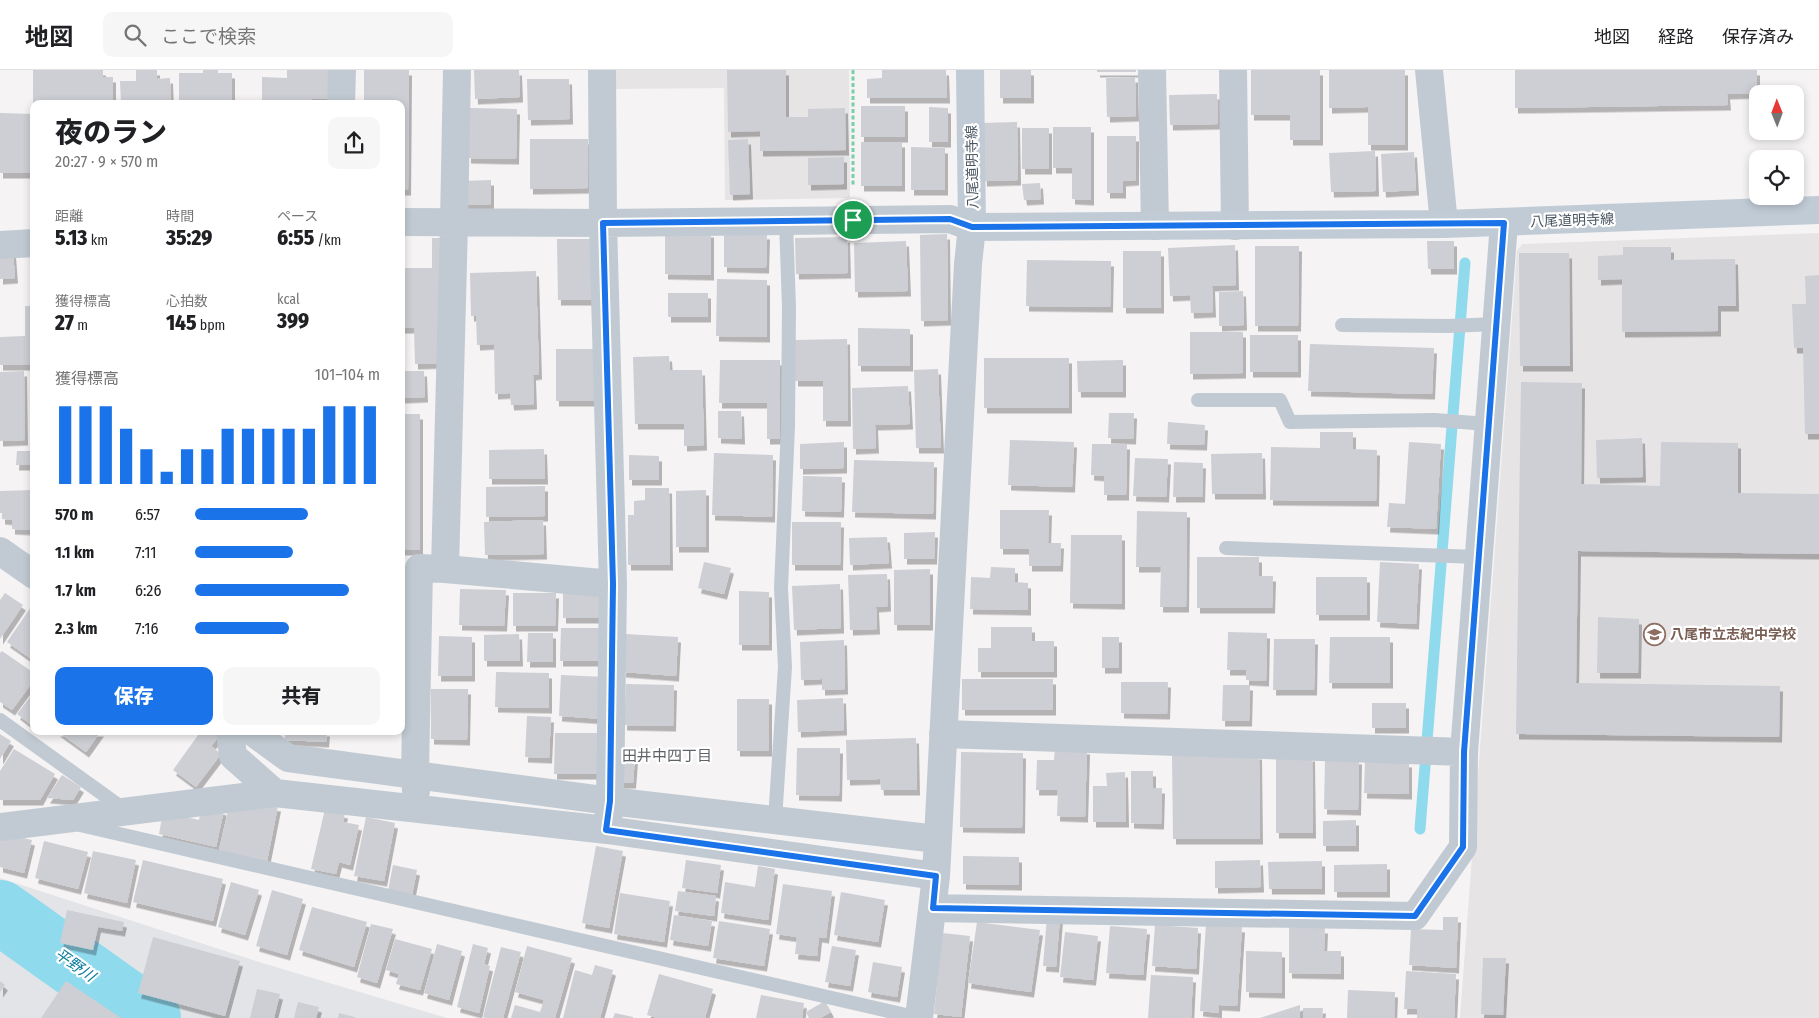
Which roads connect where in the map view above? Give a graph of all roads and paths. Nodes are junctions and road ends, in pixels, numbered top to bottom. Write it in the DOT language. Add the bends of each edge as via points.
graph roads {
  1 [pos="342,70"];
  2 [pos="456,70"];
  3 [pos="602,70"];
  4 [pos="853,70"];
  5 [pos="970,70"];
  6 [pos="1152,70"];
  7 [pos="1233,70"];
  8 [pos="1429,70"];
  9 [pos="341,100"];
  10 [pos="1819,210"];
  11 [pos="853,220"];
  12 [pos="786,221"];
  13 [pos="405,222"];
  14 [pos="454,223"];
  15 [pos="603,223"];
  16 [pos="1504,223"];
  17 [pos="1444,224"];
  18 [pos="1155,226"];
  19 [pos="1235,226"];
  20 [pos="972,227"];
  21 [pos="30,243"];
  22 [pos="0,245"];
  23 [pos="1485,324"];
  24 [pos="1342,325"];
  25 [pos="1198,400"];
  26 [pos="1477,424"];
  27 [pos="1226,548"];
  28 [pos="0,551"];
  29 [pos="1466,557"];
  30 [pos="445,569"];
  31 [pos="30,572"];
  32 [pos="613,584"];
  33 [pos="0,720"];
  34 [pos="943,734"];
  35 [pos="230,735"];
  36 [pos="256,735"];
  37 [pos="1464,752"];
  38 [pos="415,774"];
  39 [pos="275,793"];
  40 [pos="610,801"];
  41 [pos="418,809"];
  42 [pos="126,811"];
  43 [pos="720,814"];
  44 [pos="58,820"];
  45 [pos="781,821"];
  46 [pos="0,827"];
  47 [pos="606,830"];
  48 [pos="937,839"];
  49 [pos="749,850"];
  50 [pos="784,854"];
  51 [pos="936,876"];
  52 [pos="933,908"];
  53 [pos="919,1018"];
  1 -- 9 [label="street"];
  2 -- 14 [label="street"];
  3 -- 15 [label="street"];
  4 -- 11 [label="path"];
  5 -- 20 [label="main road, 八尾道明寺線"];
  6 -- 18 [label="street"];
  7 -- 19 [label="street"];
  8 -- 17 [label="street"];
  10 -- 16 [label="main road, 八尾道明寺線"];
  11 -- 12 [label="street"];
  11 -- 20 [label="street" via="950,219"];
  12 -- 15 [label="street"];
  12 -- 45 [label="lane" via="789,308 781,588 785,667"];
  13 -- 14 [label="street"];
  14 -- 15 [label="street"];
  14 -- 30 [label="street"];
  15 -- 32 [label="street"];
  16 -- 17 [label="main road, 八尾道明寺線"];
  16 -- 23 [label="street"];
  17 -- 19 [label="main road, 八尾道明寺線"];
  18 -- 19 [label="main road, 八尾道明寺線"];
  18 -- 20 [label="main road, 八尾道明寺線"];
  20 -- 34 [label="street"];
  21 -- 22 [label="street"];
  23 -- 24 [label="lane"];
  23 -- 26 [label="street"];
  25 -- 26 [label="lane" via="1280,400 1290,422 1435,420"];
  26 -- 29 [label="street"];
  27 -- 29 [label="lane"];
  28 -- 31 [label="street"];
  29 -- 37 [label="street"];
  30 -- 32 [label="street"];
  30 -- 38 [label="street" via="419,568"];
  32 -- 40 [label="street"];
  33 -- 42 [label="lane"];
  34 -- 37 [label="street"];
  34 -- 48 [label="street"];
  35 -- 39 [label="street" via="233,756"];
  36 -- 38 [label="street" via="288,758"];
  37 -- 52 [label="street" via="1463,847 1415,916"];
  38 -- 40 [label="street"];
  38 -- 41 [label="street"];
  39 -- 41 [label="street"];
  39 -- 42 [label="street"];
  40 -- 43 [label="street"];
  40 -- 47 [label="street"];
  41 -- 47 [label="street"];
  42 -- 44 [label="street"];
  43 -- 45 [label="street"];
  43 -- 49 [label="street"];
  44 -- 46 [label="street"];
  44 -- 53 [label="lane"];
  45 -- 48 [label="street"];
  45 -- 50 [label="street"];
  47 -- 49 [label="street"];
  48 -- 51 [label="street"];
  49 -- 50 [label="street"];
  50 -- 51 [label="street"];
  51 -- 52 [label="street"];
  52 -- 53 [label="street"];
}
